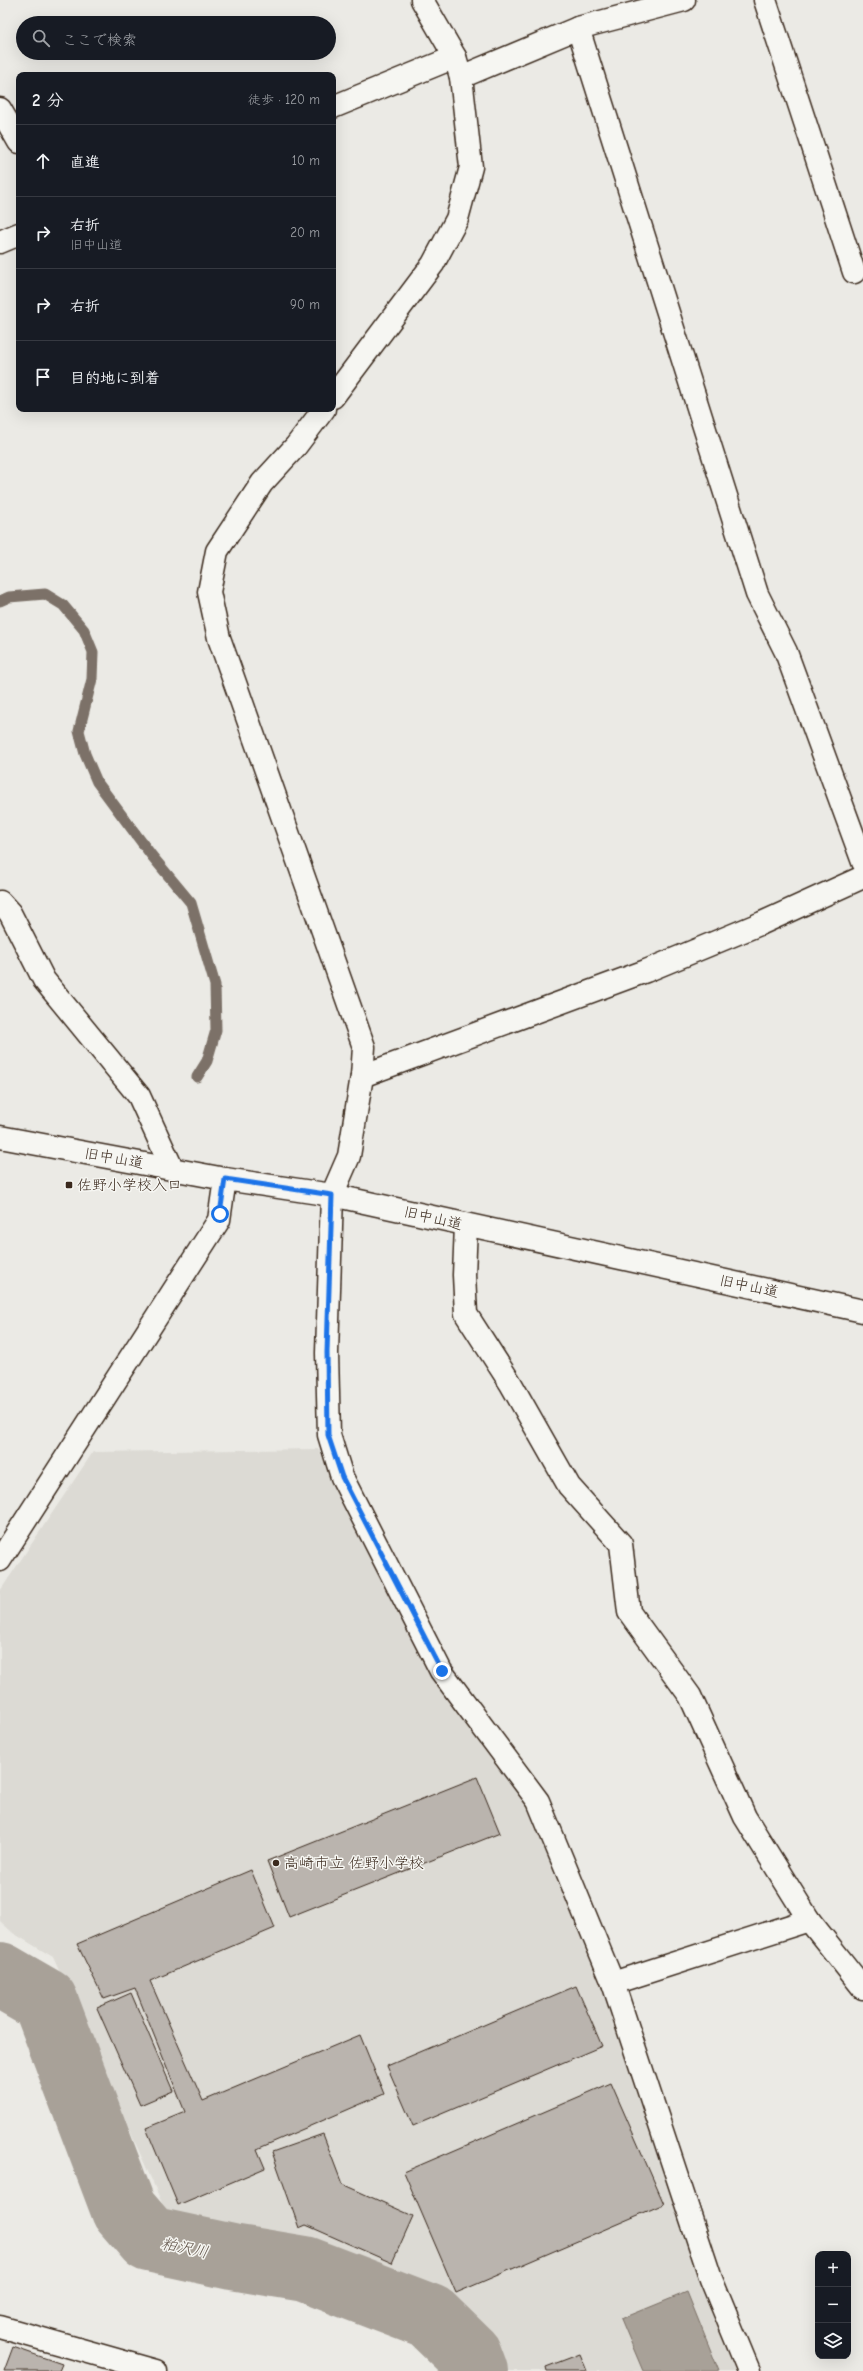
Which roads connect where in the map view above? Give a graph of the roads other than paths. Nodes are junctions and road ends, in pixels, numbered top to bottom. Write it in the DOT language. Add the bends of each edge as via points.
graph roads {
  1 [pos="422,0"];
  2 [pos="684,0"];
  3 [pos="765,0"];
  4 [pos="578,28"];
  5 [pos="458,67"];
  6 [pos="336,106"];
  7 [pos="0,109"];
  8 [pos="16,137"];
  9 [pos="16,235"];
  10 [pos="0,242"];
  11 [pos="854,272"];
  12 [pos="336,393"];
  13 [pos="322,412"];
  14 [pos="863,862"];
  15 [pos="863,877"];
  16 [pos="0,902"];
  17 [pos="362,1076"];
  18 [pos="0,1137"];
  19 [pos="172,1168"];
  20 [pos="225,1179"];
  21 [pos="332,1195"];
  22 [pos="466,1225"];
  23 [pos="863,1311"];
  24 [pos="0,1560"];
  25 [pos="809,1920"];
  26 [pos="613,1983"];
  27 [pos="863,1988"];
  28 [pos="0,2327"];
  29 [pos="156,2371"];
  30 [pos="749,2371"];
  1 -- 5 [label="street"];
  2 -- 4 [label="street"];
  3 -- 11 [label="street"];
  4 -- 5 [label="street"];
  4 -- 14 [label="street" via="757,594 786,652"];
  5 -- 6 [label="street"];
  5 -- 12 [label="street" via="471,167 457,219 433,264"];
  7 -- 8 [label="street"];
  9 -- 10 [label="street"];
  13 -- 17 [label="street" via="296,446 262,483 217,551 209,592 218,638 364,1047"];
  15 -- 17 [label="street" via="762,923 646,971"];
  16 -- 19 [label="street" via="10,913 44,980 140,1096"];
  17 -- 21 [label="street" via="349,1156"];
  18 -- 19 [label="street, 旧中山道"];
  19 -- 20 [label="street, 旧中山道"];
  20 -- 21 [label="street, 旧中山道"];
  20 -- 24 [label="street" via="219,1220"];
  21 -- 22 [label="street, 旧中山道"];
  21 -- 26 [label="street" via="327,1352 328,1435 342,1477 442,1671 538,1801"];
  22 -- 23 [label="street, 旧中山道"];
  22 -- 25 [label="street" via="466,1314 511,1384 569,1486 621,1544 630,1612 690,1696 745,1818"];
  25 -- 26 [label="street"];
  25 -- 27 [label="street"];
  26 -- 30 [label="street" via="711,2279"];
  28 -- 29 [label="street"];
}
